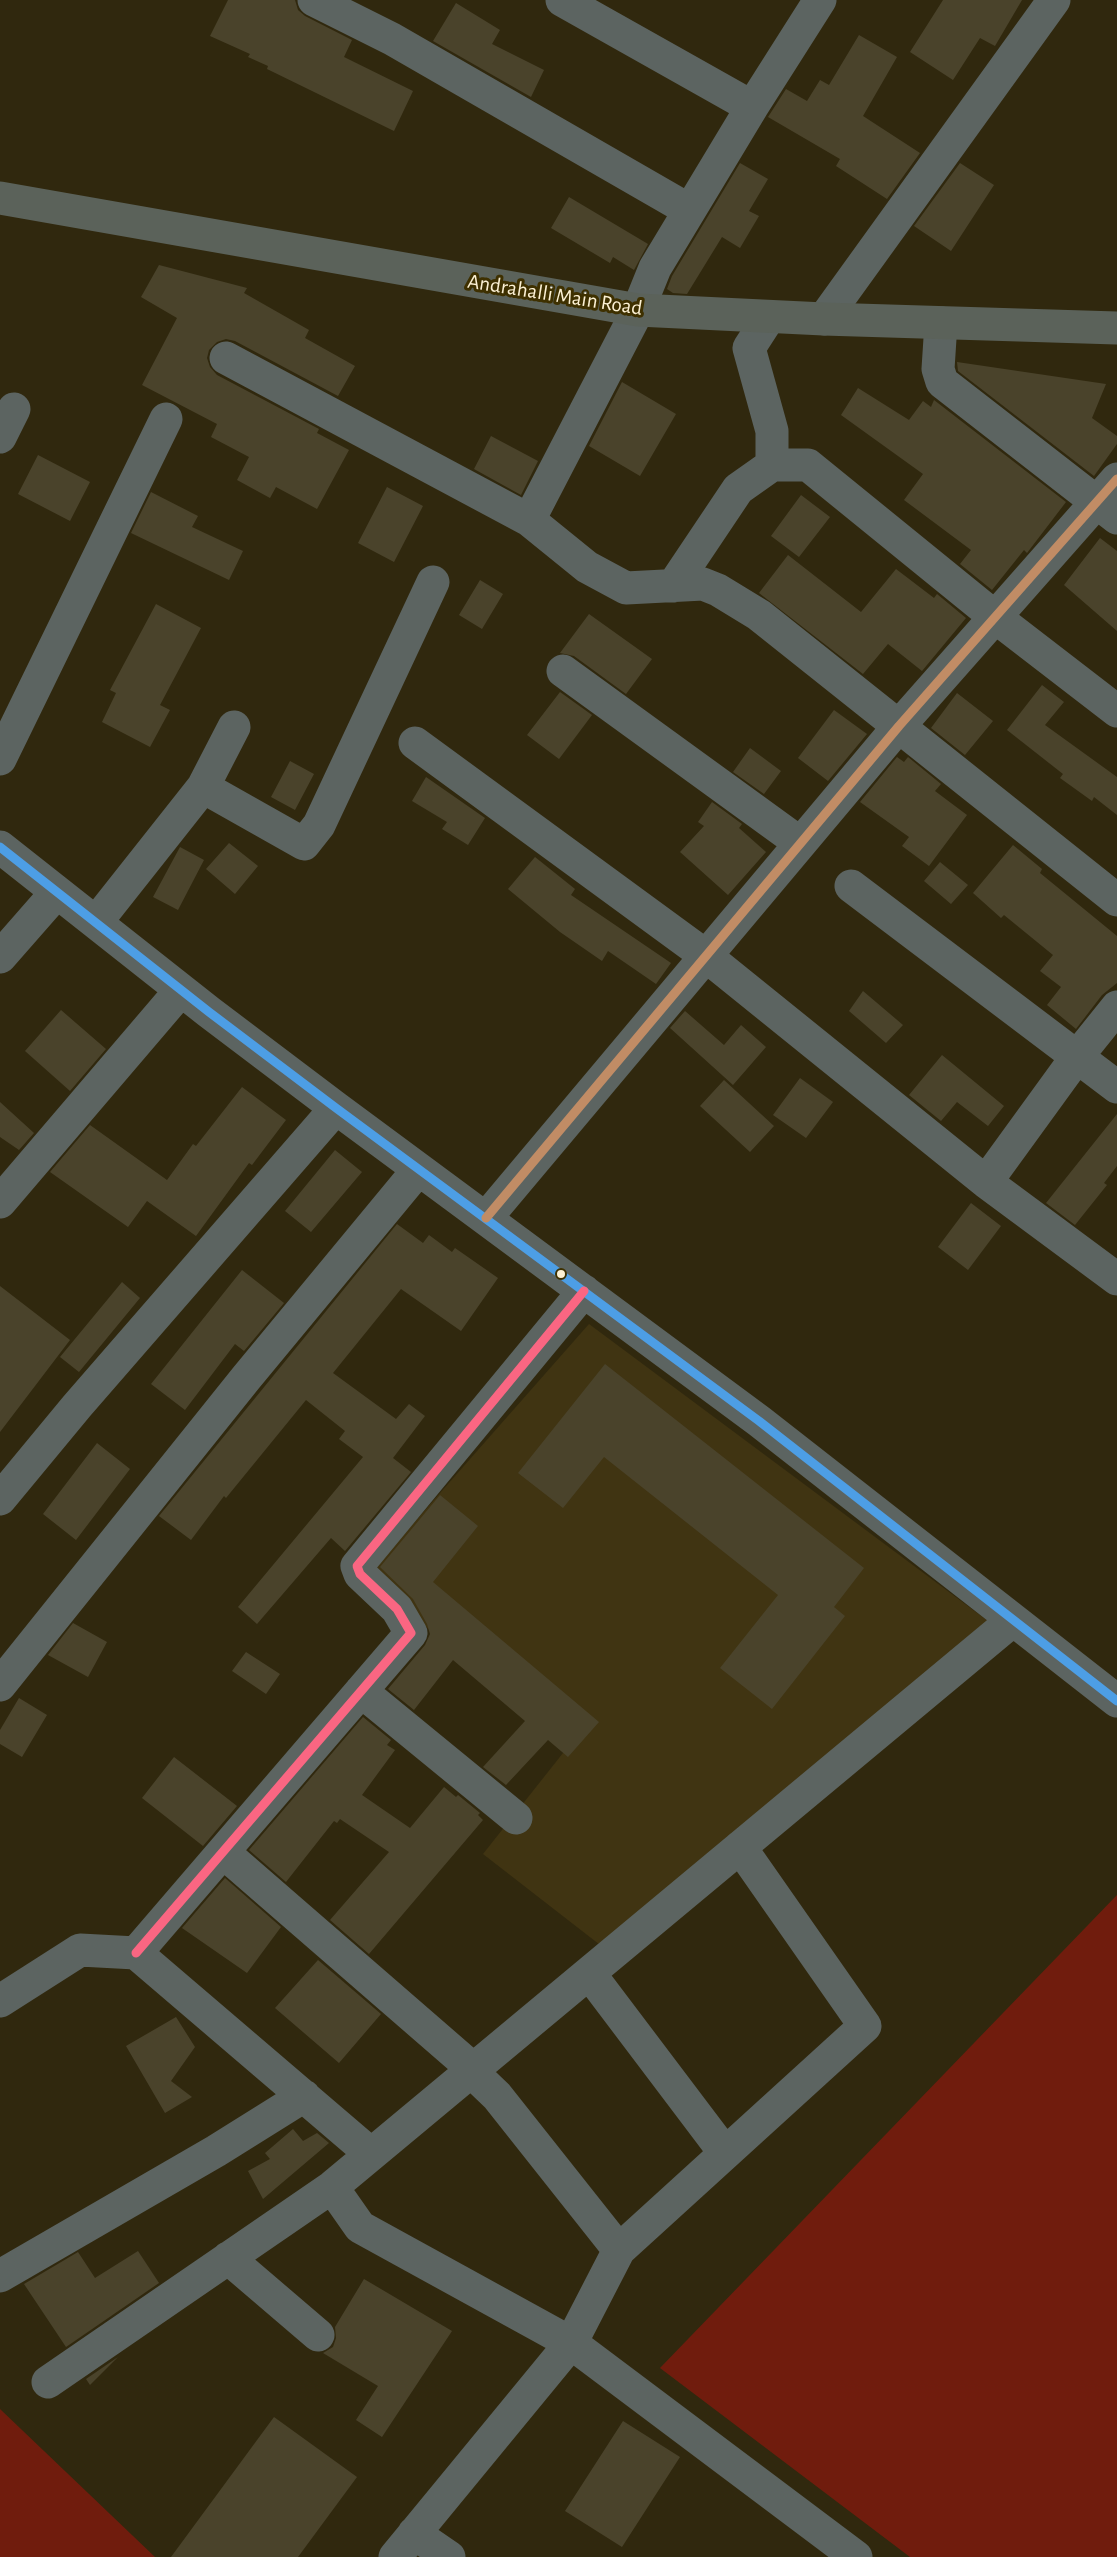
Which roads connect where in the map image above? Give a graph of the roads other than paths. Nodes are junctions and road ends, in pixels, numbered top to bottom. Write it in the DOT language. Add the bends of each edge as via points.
graph roads {
  1 [pos="314,0"];
  2 [pos="562,0"];
  3 [pos="820,0"];
  4 [pos="1054,0"];
  5 [pos="348,8"];
  6 [pos="752,107"];
  7 [pos="0,198"];
  8 [pos="689,210"];
  9 [pos="638,310"];
  10 [pos="769,317"];
  11 [pos="824,319"];
  12 [pos="941,323"];
  13 [pos="1117,328"];
  14 [pos="226,358"];
  15 [pos="166,419"];
  16 [pos="772,465"];
  17 [pos="1110,500"];
  18 [pos="529,520"];
  19 [pos="433,582"];
  20 [pos="673,586"];
  21 [pos="994,617"];
  22 [pos="563,671"];
  23 [pos="1117,711"];
  24 [pos="899,726"];
  25 [pos="234,728"];
  26 [pos="415,743"];
  27 [pos="0,759"];
  28 [pos="203,787"];
  29 [pos="800,843"];
  30 [pos="0,847"];
  31 [pos="851,886"];
  32 [pos="57,892"];
  33 [pos="1117,900"];
  34 [pos="97,921"];
  35 [pos="706,956"];
  36 [pos="0,957"];
  37 [pos="181,990"];
  38 [pos="1117,1007"];
  39 [pos="1076,1058"];
  40 [pos="1117,1087"];
  41 [pos="336,1108"];
  42 [pos="418,1170"];
  43 [pos="986,1182"];
  44 [pos="0,1202"];
  45 [pos="486,1218"];
  46 [pos="1117,1279"];
  47 [pos="584,1291"];
  48 [pos="0,1499"];
  49 [pos="1013,1620"];
  50 [pos="0,1685"];
  51 [pos="362,1691"];
  52 [pos="1117,1701"];
  53 [pos="516,1818"];
  54 [pos="740,1847"];
  55 [pos="223,1852"];
  56 [pos="136,1953"];
  57 [pos="589,1973"];
  58 [pos="0,2001"];
  59 [pos="473,2069"];
  60 [pos="304,2096"];
  61 [pos="725,2153"];
  62 [pos="371,2154"];
  63 [pos="332,2187"];
  64 [pos="619,2250"];
  65 [pos="228,2258"];
  66 [pos="0,2276"];
  67 [pos="318,2335"];
  68 [pos="571,2343"];
  69 [pos="48,2382"];
  70 [pos="404,2545"];
  71 [pos="450,2557"];
  72 [pos="856,2557"];
  1 -- 5 [label="street"];
  2 -- 6 [label="street"];
  3 -- 6 [label="street"];
  4 -- 11 [label="street"];
  5 -- 8 [label="street" via="392,39"];
  6 -- 8 [label="street"];
  7 -- 9 [label="main road, Andrahalli Main Road"];
  8 -- 9 [label="street" via="655,268"];
  9 -- 10 [label="main road, Andrahalli Main Road"];
  9 -- 18 [label="street"];
  10 -- 11 [label="main road, Andrahalli Main Road"];
  10 -- 16 [label="street" via="748,348 772,431"];
  11 -- 12 [label="main road, Andrahalli Main Road"];
  12 -- 13 [label="main road, Andrahalli Main Road"];
  12 -- 17 [label="street" via="938,369 942,382"];
  14 -- 18 [label="street"];
  15 -- 27 [label="street"];
  16 -- 20 [label="street" via="738,489"];
  16 -- 21 [label="street" via="808,465"];
  17 -- 21 [label="street"];
  18 -- 20 [label="street" via="586,567 626,588"];
  19 -- 28 [label="street" via="320,825 304,844"];
  20 -- 24 [label="street" via="703,584 759,615"];
  21 -- 23 [label="street"];
  21 -- 24 [label="street"];
  22 -- 29 [label="street"];
  24 -- 29 [label="street"];
  24 -- 33 [label="street"];
  25 -- 28 [label="street"];
  26 -- 35 [label="street"];
  28 -- 34 [label="street"];
  29 -- 35 [label="street"];
  30 -- 32 [label="street"];
  31 -- 39 [label="street"];
  32 -- 34 [label="street"];
  32 -- 36 [label="street"];
  34 -- 37 [label="street"];
  35 -- 43 [label="street"];
  35 -- 45 [label="street"];
  37 -- 41 [label="street"];
  37 -- 44 [label="street"];
  38 -- 39 [label="street"];
  39 -- 40 [label="street"];
  39 -- 43 [label="street"];
  41 -- 42 [label="street"];
  41 -- 48 [label="street"];
  42 -- 45 [label="street"];
  42 -- 50 [label="street"];
  43 -- 46 [label="street"];
  45 -- 47 [label="street"];
  47 -- 49 [label="street" via="759,1421"];
  47 -- 51 [label="street" via="357,1566 360,1574 397,1609 411,1634"];
  49 -- 52 [label="street"];
  49 -- 54 [label="street"];
  51 -- 53 [label="street"];
  51 -- 55 [label="street"];
  54 -- 57 [label="street"];
  54 -- 61 [label="street" via="866,2026"];
  55 -- 56 [label="street"];
  55 -- 59 [label="street"];
  56 -- 58 [label="street" via="80,1950"];
  56 -- 60 [label="street"];
  57 -- 59 [label="street"];
  57 -- 61 [label="street"];
  59 -- 62 [label="street"];
  59 -- 64 [label="street"];
  60 -- 62 [label="street"];
  60 -- 66 [label="street"];
  61 -- 64 [label="street"];
  62 -- 63 [label="street"];
  63 -- 65 [label="street"];
  63 -- 68 [label="street" via="360,2228"];
  64 -- 68 [label="street"];
  65 -- 67 [label="street"];
  65 -- 69 [label="street"];
  68 -- 70 [label="street"];
  68 -- 72 [label="street"];
  70 -- 71 [label="street"];
}
